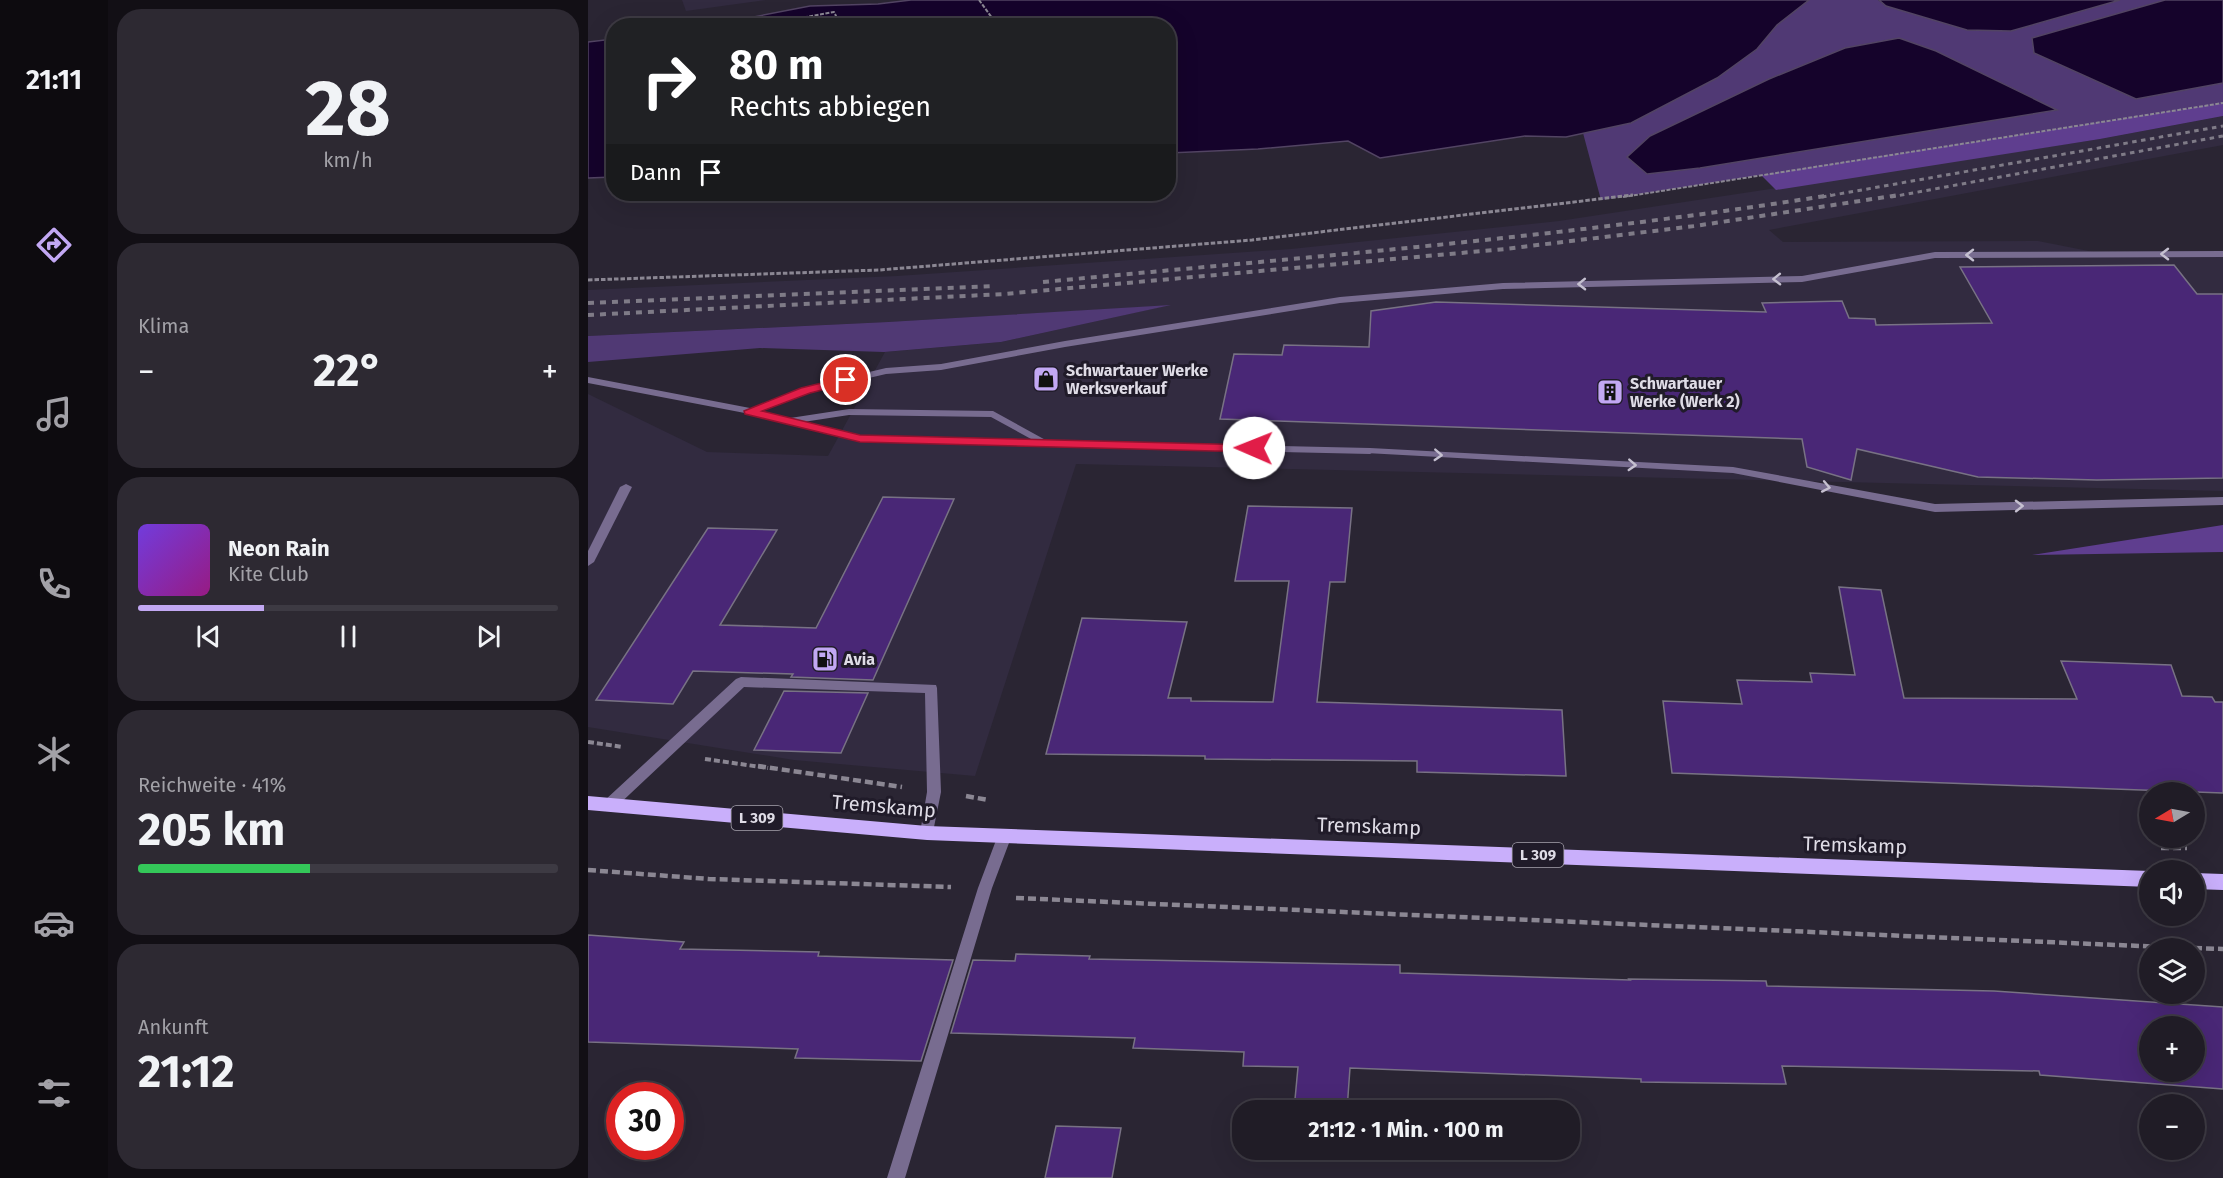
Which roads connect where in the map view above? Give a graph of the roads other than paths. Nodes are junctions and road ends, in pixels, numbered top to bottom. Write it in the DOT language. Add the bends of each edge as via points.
graph roads {
  1 [pos="2223,254"];
  2 [pos="588,380"];
  3 [pos="750,411"];
  4 [pos="790,421"];
  5 [pos="1046,443"];
  6 [pos="626,488"];
  7 [pos="2223,501"];
  8 [pos="588,562"];
  9 [pos="588,803"];
  10 [pos="609,805"];
  11 [pos="927,833"];
  12 [pos="1005,835"];
  13 [pos="2139,879"];
  14 [pos="2205,881"];
  15 [pos="2223,882"];
  16 [pos="896,1178"];
  1 -- 3 [label="street, one-way" via="1935,255 1802,279 1503,286 1340,300 941,367 886,370 806,390"];
  2 -- 3 [label="street"];
  3 -- 4 [label="street"];
  4 -- 5 [label="street" via="860,439"];
  4 -- 5 [label="street" via="849,412 993,414"];
  5 -- 7 [label="street, one-way" via="1375,452 1733,470 1935,508"];
  6 -- 8 [label="street"];
  9 -- 10 [label="main road, Tremskamp / L 309"];
  10 -- 11 [label="main road, Tremskamp / L 309"];
  10 -- 11 [label="street" via="741,682 931,687 934,792"];
  11 -- 12 [label="main road, Tremskamp / L 309"];
  12 -- 13 [label="main road, Tremskamp / L 309"];
  12 -- 16 [label="street" via="985,888"];
  14 -- 15 [label="main road"];
}
